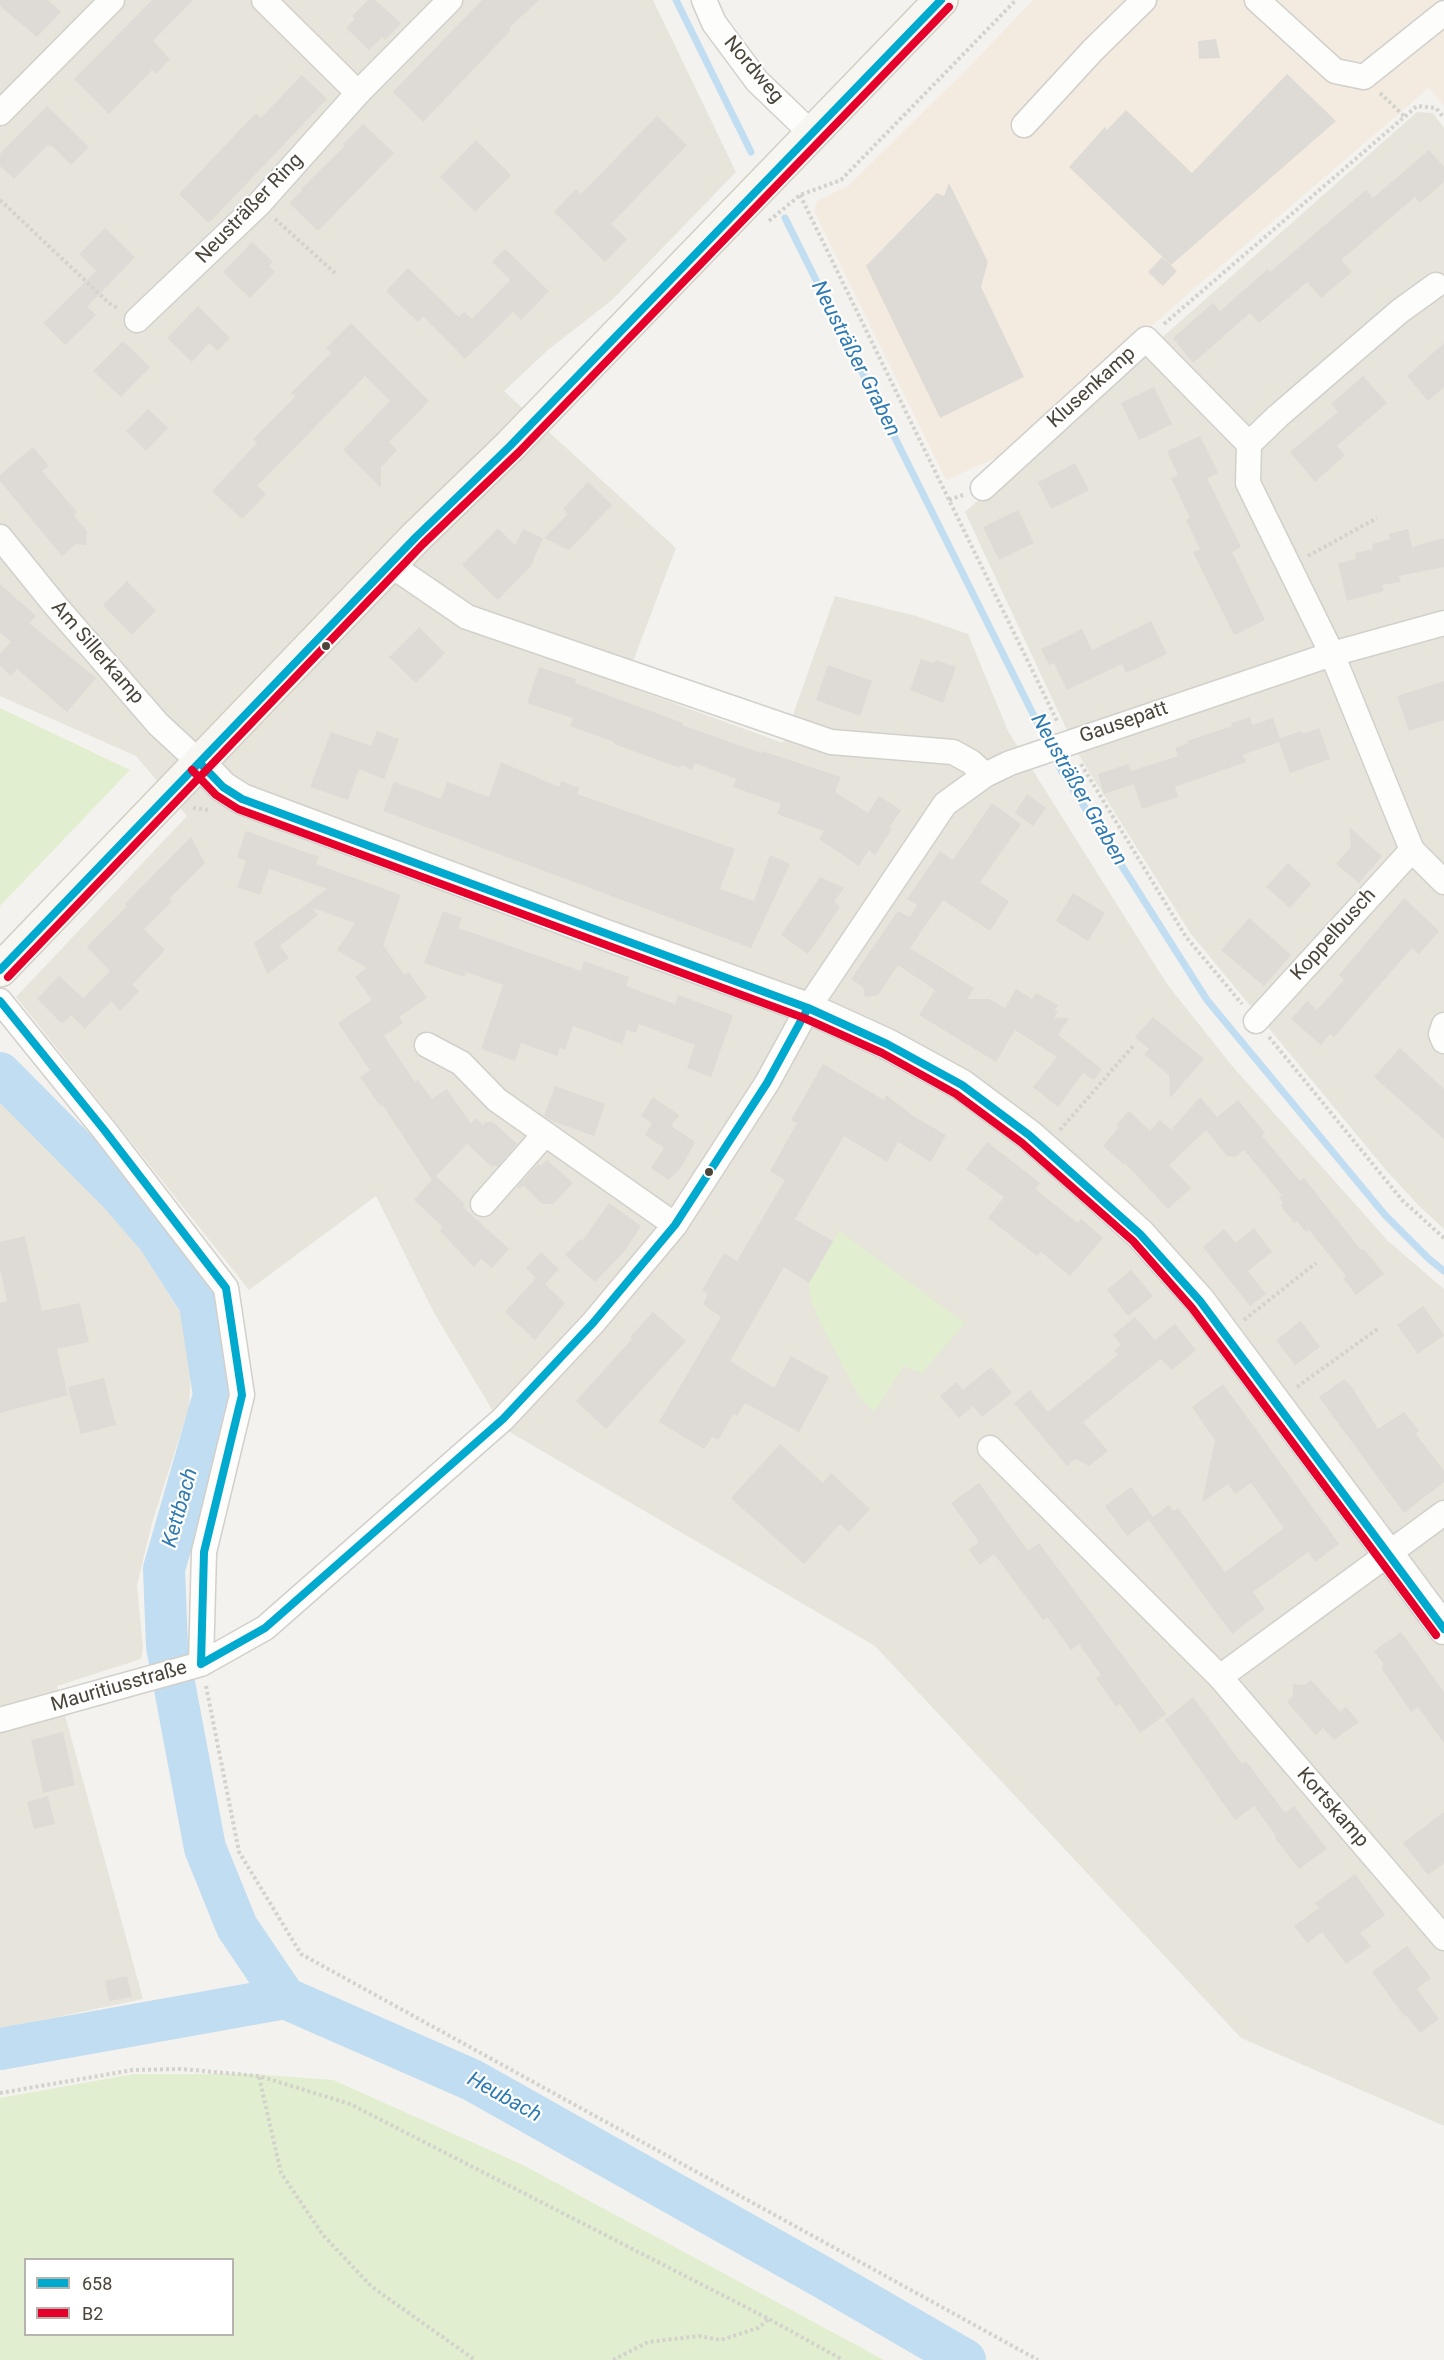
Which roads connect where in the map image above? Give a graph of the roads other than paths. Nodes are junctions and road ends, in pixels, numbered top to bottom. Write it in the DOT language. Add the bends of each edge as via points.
graph roads {
  1 [pos="112,0"];
  2 [pos="264,0"];
  3 [pos="450,0"];
  4 [pos="704,0"];
  5 [pos="941,0"];
  6 [pos="1144,0"];
  7 [pos="1257,0"];
  8 [pos="1444,13"];
  9 [pos="358,93"];
  10 [pos="0,113"];
  11 [pos="1024,125"];
  12 [pos="811,133"];
  13 [pos="1436,285"];
  14 [pos="137,320"];
  15 [pos="1249,444"];
  16 [pos="983,488"];
  17 [pos="0,537"];
  18 [pos="391,565"];
  19 [pos="1444,623"];
  20 [pos="1332,654"];
  21 [pos="208,771"];
  22 [pos="985,775"];
  23 [pos="1412,850"];
  24 [pos="1444,882"];
  25 [pos="0,969"];
  26 [pos="0,1001"];
  27 [pos="808,1008"];
  28 [pos="1256,1021"];
  29 [pos="1444,1025"];
  30 [pos="1444,1041"];
  31 [pos="428,1045"];
  32 [pos="546,1134"];
  33 [pos="483,1204"];
  34 [pos="675,1225"];
  35 [pos="990,1448"];
  36 [pos="1444,1513"];
  37 [pos="1388,1554"];
  38 [pos="1444,1629"];
  39 [pos="194,1666"];
  40 [pos="1220,1677"];
  41 [pos="0,1720"];
  42 [pos="1444,1938"];
  1 -- 10 [label="street"];
  2 -- 9 [label="street"];
  3 -- 9 [label="street, Neusträßer Ring"];
  4 -- 12 [label="street, Nordweg" via="714,23 757,81"];
  5 -- 12 [label="main road"];
  6 -- 11 [label="street"];
  7 -- 8 [label="street" via="1335,71 1364,77"];
  9 -- 14 [label="street, Neusträßer Ring" via="259,204"];
  12 -- 18 [label="main road"];
  13 -- 15 [label="street" via="1400,311"];
  15 -- 16 [label="street, Klusenkamp" via="1146,339"];
  15 -- 20 [label="street" via="1248,483"];
  17 -- 21 [label="street, Am Sillerkamp" via="159,724"];
  18 -- 21 [label="main road"];
  18 -- 22 [label="street" via="467,617 831,742 953,752"];
  19 -- 20 [label="street, Gausepatt"];
  20 -- 22 [label="street, Gausepatt" via="1065,743"];
  20 -- 23 [label="street"];
  21 -- 25 [label="main road"];
  21 -- 27 [label="street" via="242,799"];
  22 -- 27 [label="street, Gausepatt" via="945,804"];
  23 -- 24 [label="street"];
  23 -- 28 [label="street, Koppelbusch"];
  26 -- 39 [label="street" via="225,1288 242,1395 204,1552"];
  27 -- 34 [label="street, Mauritiusstraße" via="767,1083"];
  27 -- 37 [label="street" via="887,1044 962,1085 1044,1148 1140,1234 1200,1301"];
  29 -- 30 [label="street"];
  31 -- 32 [label="street" via="461,1063 497,1100"];
  32 -- 33 [label="street"];
  32 -- 34 [label="street"];
  34 -- 39 [label="street, Mauritiusstraße" via="593,1323 503,1419 265,1628"];
  35 -- 40 [label="street, Kortskamp"];
  36 -- 37 [label="street"];
  37 -- 38 [label="street"];
  37 -- 40 [label="street"];
  39 -- 41 [label="street, Mauritiusstraße"];
  40 -- 42 [label="street, Kortskamp"];
}
